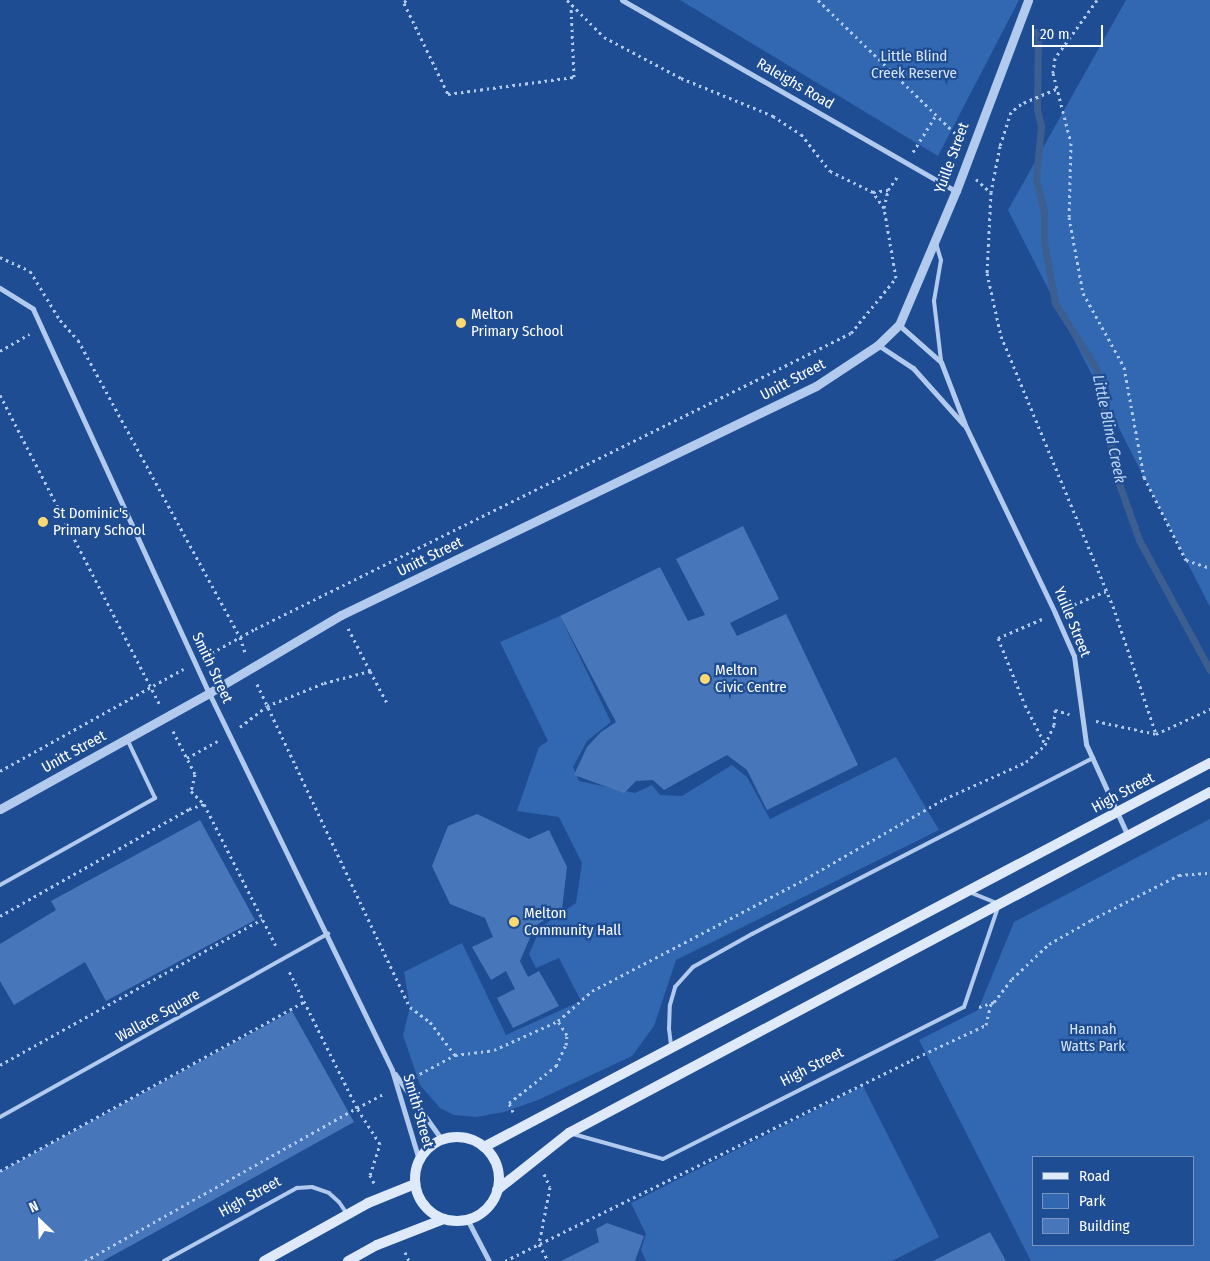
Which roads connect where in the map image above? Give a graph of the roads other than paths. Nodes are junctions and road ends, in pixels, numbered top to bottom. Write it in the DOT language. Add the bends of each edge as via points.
graph roads {
  1 [pos="622,0"];
  2 [pos="1028,0"];
  3 [pos="956,191"];
  4 [pos="935,241"];
  5 [pos="0,288"];
  6 [pos="900,325"];
  7 [pos="878,345"];
  8 [pos="941,362"];
  9 [pos="966,427"];
  10 [pos="209,693"];
  11 [pos="127,739"];
  12 [pos="1093,758"];
  13 [pos="1210,763"];
  14 [pos="1210,792"];
  15 [pos="0,809"];
  16 [pos="1118,813"];
  17 [pos="1128,836"];
  18 [pos="0,885"];
  19 [pos="970,891"];
  20 [pos="1000,904"];
  21 [pos="328,934"];
  22 [pos="672,1048"];
  23 [pos="400,1085"];
  24 [pos="0,1117"];
  25 [pos="569,1133"];
  26 [pos="442,1140"];
  27 [pos="484,1147"];
  28 [pos="419,1160"];
  29 [pos="415,1184"];
  30 [pos="497,1190"];
  31 [pos="347,1214"];
  32 [pos="444,1219"];
  33 [pos="467,1219"];
  34 [pos="164,1261"];
  35 [pos="264,1261"];
  36 [pos="348,1261"];
  37 [pos="489,1261"];
  1 -- 3 [label="street, Raleighs Road"];
  2 -- 3 [label="street, Yuille Street"];
  3 -- 4 [label="street, Yuille Street"];
  4 -- 6 [label="street, Yuille Street"];
  4 -- 8 [label="lane" via="941,260 934,301"];
  5 -- 10 [label="street, Smith Street" via="33,309"];
  6 -- 7 [label="street, Yuille Street"];
  6 -- 8 [label="street, Yuille Street"];
  7 -- 9 [label="street, Yuille Street" via="913,368"];
  7 -- 10 [label="street, Unitt Street" via="816,386 341,615"];
  8 -- 9 [label="street, Yuille Street"];
  9 -- 12 [label="street, Yuille Street" via="1074,656 1081,718 1086,744"];
  10 -- 11 [label="street, Unitt Street"];
  10 -- 21 [label="street, Smith Street"];
  11 -- 15 [label="street, Unitt Street"];
  11 -- 18 [label="lane" via="155,798"];
  12 -- 16 [label="street, Yuille Street"];
  12 -- 22 [label="lane" via="693,967 675,987 670,1005"];
  13 -- 16 [label="main road, High Street"];
  14 -- 17 [label="main road"];
  16 -- 17 [label="street, Yuille Street"];
  16 -- 19 [label="main road, High Street"];
  17 -- 20 [label="main road"];
  19 -- 20 [label="lane"];
  19 -- 22 [label="main road, High Street"];
  20 -- 25 [label="main road"];
  20 -- 25 [label="lane, High Street" via="964,1007 957,1011 663,1159"];
  21 -- 23 [label="street, Smith Street"];
  21 -- 24 [label="lane, Wallace Square"];
  22 -- 27 [label="main road, High Street"];
  23 -- 26 [label="street, Smith Street"];
  23 -- 28 [label="street, Smith Street"];
  25 -- 30 [label="main road"];
  26 -- 27 [label="main road" via="464,1138"];
  26 -- 28 [label="main road" via="426,1150"];
  27 -- 30 [label="main road" via="497,1167"];
  28 -- 29 [label="main road"];
  29 -- 31 [label="main road"];
  29 -- 32 [label="main road" via="424,1206"];
  30 -- 33 [label="main road" via="483,1211"];
  31 -- 34 [label="lane, High Street" via="329,1193 312,1187 297,1188"];
  31 -- 35 [label="main road"];
  32 -- 33 [label="main road"];
  32 -- 36 [label="main road" via="377,1245"];
  33 -- 37 [label="street"];
}
